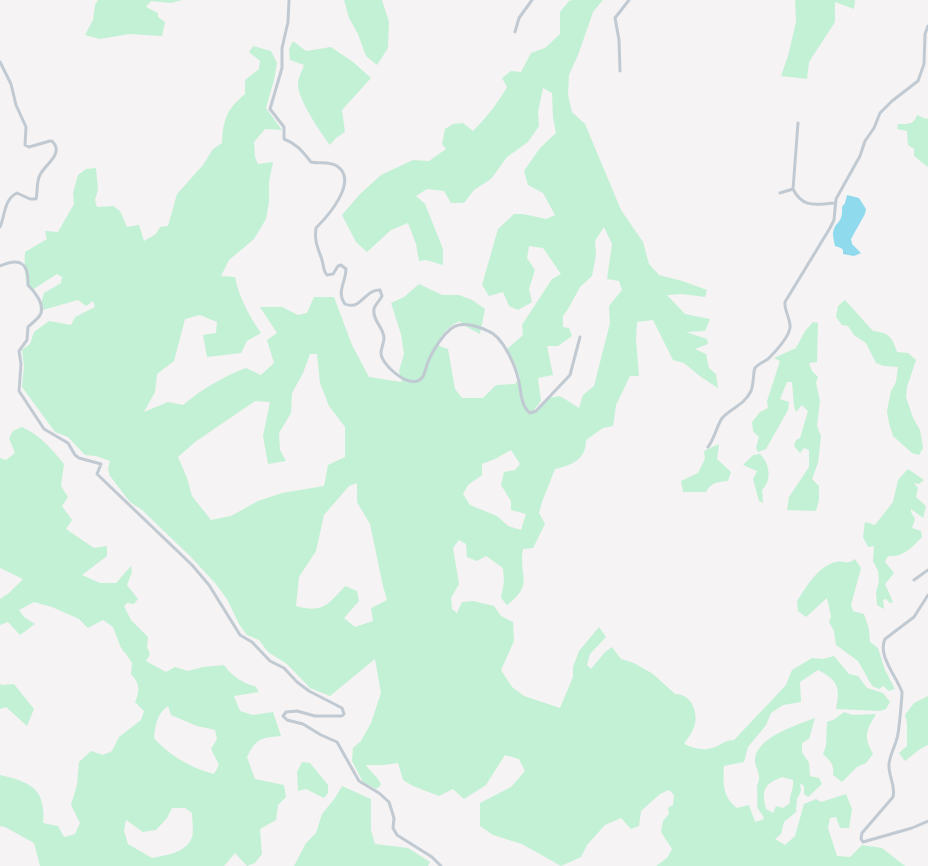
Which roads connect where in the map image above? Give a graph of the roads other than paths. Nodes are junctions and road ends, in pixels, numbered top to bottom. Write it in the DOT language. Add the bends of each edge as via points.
graph roads {
  1 [pos="289,0"];
  2 [pos="532,0"];
  3 [pos="629,0"];
  4 [pos="928,26"];
  5 [pos="516,32"];
  6 [pos="0,62"];
  7 [pos="620,71"];
  8 [pos="798,124"];
  9 [pos="793,189"];
  10 [pos="780,193"];
  11 [pos="835,203"];
  12 [pos="0,227"];
  13 [pos="0,266"];
  14 [pos="580,337"];
  15 [pos="708,448"];
  16 [pos="928,570"];
  17 [pos="914,580"];
  18 [pos="928,596"];
  19 [pos="928,821"];
  20 [pos="441,866"];
  1 -- 14 [label="street" via="282,68 270,109 284,126 284,139 293,142 311,162 326,163 342,170 345,177 343,191 316,228 315,242 327,275 341,265 346,270 340,294 345,304 354,306 373,290 382,293 374,313 384,337 381,352 384,362 403,379 416,381 422,378 428,361 444,336 455,326 466,324 490,331 515,365 524,404 530,413 570,375"];
  2 -- 5 [label="street" via="519,18"];
  3 -- 7 [label="street" via="616,18"];
  4 -- 11 [label="street" via="924,64 918,81 880,112"];
  6 -- 12 [label="street" via="26,127 25,144 29,147 52,141 56,146 52,162 40,173 36,199 14,194 6,206"];
  8 -- 9 [label="street"];
  9 -- 10 [label="street"];
  9 -- 11 [label="street" via="802,202"];
  11 -- 15 [label="street" via="830,228 785,302 790,330 774,352 756,367 754,381 745,400 724,416"];
  13 -- 20 [label="street" via="16,261 26,267 28,285 40,304 40,316 28,327 27,340 19,351 19,391 44,429 68,442 79,458 101,464 97,474 100,478 192,565 209,585 240,635 309,691 342,708 342,716 315,716 291,711 283,716 337,742 359,781 389,802 397,836"];
  16 -- 17 [label="street"];
  18 -- 19 [label="street" via="914,617 883,644 882,650 903,699 898,736 889,765 894,792 862,833 861,839 869,841"];
}
